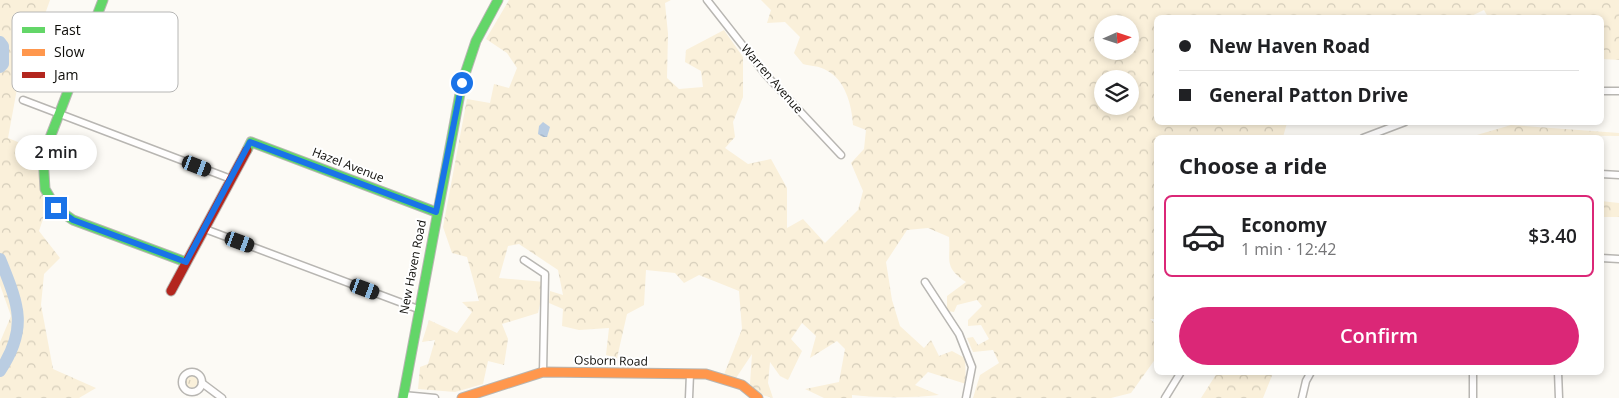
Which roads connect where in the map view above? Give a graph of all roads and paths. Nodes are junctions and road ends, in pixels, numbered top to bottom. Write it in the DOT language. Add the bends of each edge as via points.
graph roads {
  1 [pos="103,0"];
  2 [pos="498,0"];
  3 [pos="707,0"];
  4 [pos="98,12"];
  5 [pos="1604,91"];
  6 [pos="1619,91"];
  7 [pos="67,92"];
  8 [pos="23,100"];
  9 [pos="59,113"];
  10 [pos="1397,125"];
  11 [pos="1371,135"];
  12 [pos="841,155"];
  13 [pos="1604,174"];
  14 [pos="1619,175"];
  15 [pos="231,179"];
  16 [pos="436,212"];
  17 [pos="205,229"];
  18 [pos="1604,258"];
  19 [pos="1619,259"];
  20 [pos="524,260"];
  21 [pos="186,262"];
  22 [pos="925,282"];
  23 [pos="171,291"];
  24 [pos="418,309"];
  25 [pos="543,372"];
  26 [pos="690,374"];
  27 [pos="1179,375"];
  28 [pos="1309,375"];
  29 [pos="1473,375"];
  30 [pos="1558,375"];
  31 [pos="202,383"];
  32 [pos="403,396"];
  33 [pos="222,398"];
  34 [pos="434,398"];
  35 [pos="462,398"];
  36 [pos="689,398"];
  37 [pos="758,398"];
  38 [pos="966,398"];
  39 [pos="1165,398"];
  40 [pos="1302,398"];
  41 [pos="1473,398"];
  42 [pos="1559,398"];
  1 -- 4 [label="street"];
  2 -- 16 [label="street, New Haven Road" via="476,41 462,83"];
  3 -- 12 [label="street, Warren Avenue" via="766,75"];
  5 -- 6 [label="street"];
  7 -- 9 [label="street"];
  8 -- 9 [label="street"];
  9 -- 15 [label="street"];
  9 -- 21 [label="street" via="43,156 45,189 56,208 73,220"];
  10 -- 11 [label="street"];
  13 -- 14 [label="street"];
  15 -- 16 [label="street, Hazel Avenue" via="250,142"];
  15 -- 17 [label="street"];
  16 -- 24 [label="street, New Haven Road"];
  17 -- 21 [label="street"];
  17 -- 24 [label="street"];
  18 -- 19 [label="street"];
  20 -- 25 [label="street" via="545,274"];
  21 -- 23 [label="street"];
  22 -- 38 [label="street" via="959,334 972,366"];
  24 -- 32 [label="street, New Haven Road"];
  25 -- 26 [label="street, Osborn Road"];
  25 -- 35 [label="street, Osborn Road"];
  26 -- 36 [label="street"];
  26 -- 37 [label="street, Osborn Road" via="706,374 742,386"];
  27 -- 39 [label="street"];
  28 -- 40 [label="street"];
  29 -- 41 [label="street"];
  30 -- 42 [label="street"];
  31 -- 33 [label="street"];
  32 -- 34 [label="street"];
}
